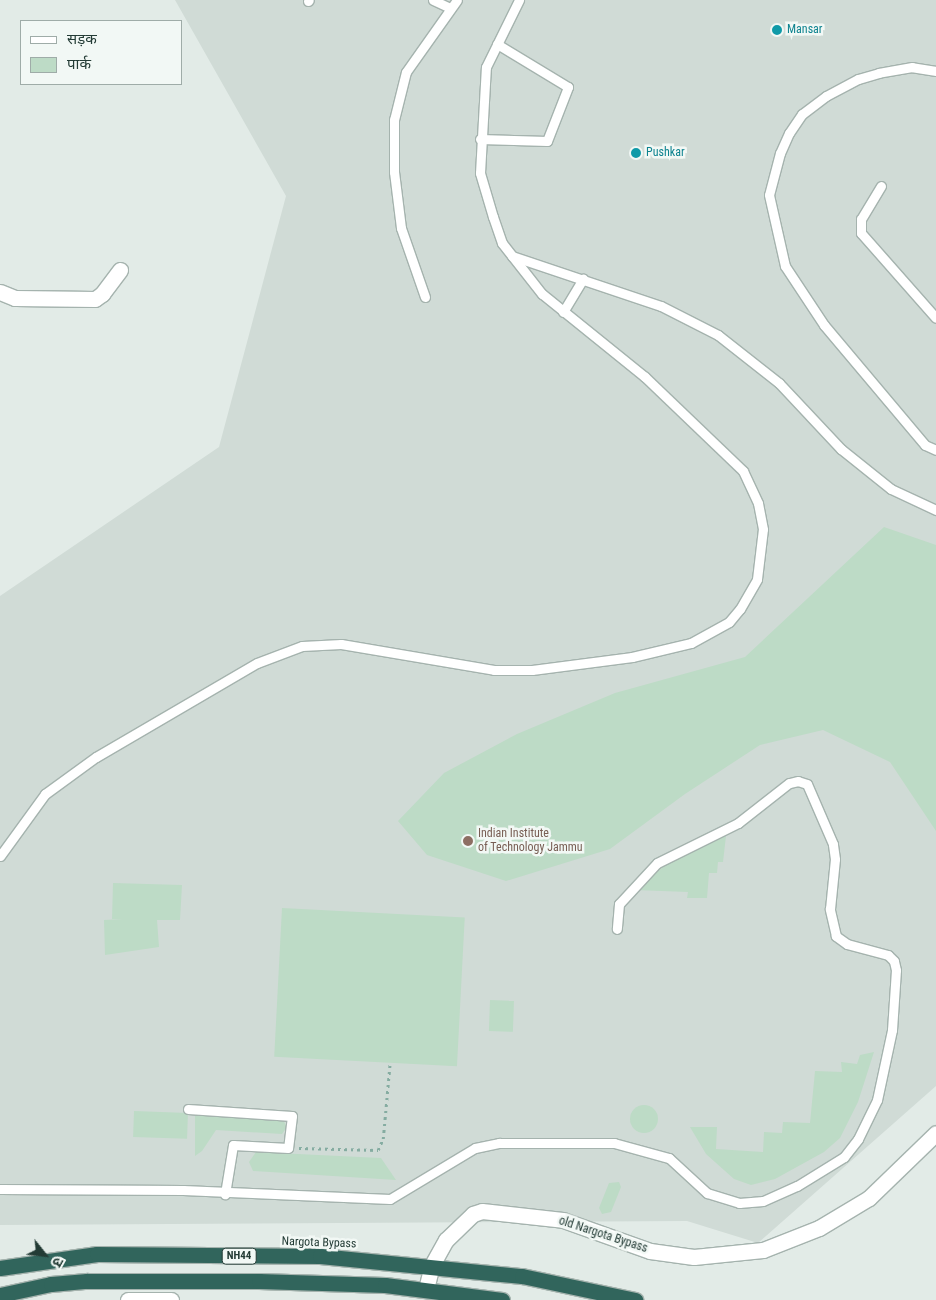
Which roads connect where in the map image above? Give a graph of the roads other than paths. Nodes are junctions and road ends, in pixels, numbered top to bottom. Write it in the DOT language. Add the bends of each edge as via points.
graph roads {
  1 [pos="433,0"];
  2 [pos="457,0"];
  3 [pos="519,0"];
  4 [pos="450,8"];
  5 [pos="496,44"];
  6 [pos="936,71"];
  7 [pos="480,138"];
  8 [pos="881,186"];
  9 [pos="512,256"];
  10 [pos="120,270"];
  11 [pos="582,280"];
  12 [pos="0,292"];
  13 [pos="425,297"];
  14 [pos="563,312"];
  15 [pos="936,318"];
  16 [pos="936,450"];
  17 [pos="936,510"];
  18 [pos="0,856"];
  19 [pos="617,929"];
  20 [pos="188,1108"];
  21 [pos="936,1133"];
  22 [pos="0,1189"];
  23 [pos="225,1194"];
  24 [pos="432,1265"];
  25 [pos="0,1268"];
  26 [pos="426,1288"];
  27 [pos="469,1294"];
  28 [pos="0,1295"];
  29 [pos="128,1300"];
  30 [pos="172,1300"];
  31 [pos="444,1300"];
  32 [pos="502,1300"];
  33 [pos="635,1300"];
  1 -- 4 [label="lane"];
  2 -- 4 [label="lane"];
  3 -- 5 [label="lane"];
  4 -- 13 [label="lane" via="406,72 394,120 394,172 401,228"];
  5 -- 7 [label="lane" via="486,67"];
  5 -- 7 [label="lane" via="568,87 547,141"];
  6 -- 16 [label="lane" via="912,67 879,73 858,79 826,96 802,114 789,133 769,195 785,266 814,310 925,446"];
  7 -- 9 [label="lane" via="480,173 502,243"];
  8 -- 15 [label="lane" via="862,219 860,232"];
  9 -- 11 [label="lane"];
  9 -- 14 [label="lane" via="542,294"];
  10 -- 12 [label="street" via="95,299 15,298"];
  11 -- 14 [label="lane"];
  11 -- 17 [label="lane" via="661,306 718,336 779,383 841,449 891,489"];
  14 -- 18 [label="lane" via="645,378 743,471 758,503 764,529 763,554 757,579 740,610 729,622 691,643 632,657 532,670 494,670 342,644 302,646 257,663 96,757 46,794"];
  19 -- 23 [label="lane" via="619,904 657,863 738,824 789,783 798,781 806,784 833,844 835,859 830,909 836,936 848,944 888,955 894,960 896,970 892,1030 877,1100 858,1140 844,1157 797,1186 763,1201 739,1203 707,1193 669,1158 614,1143 499,1143 475,1148 390,1199"];
  20 -- 23 [label="lane" via="292,1116 288,1148 233,1145"];
  21 -- 24 [label="street, old Nargota Bypass" via="868,1198 819,1228 763,1250 694,1257 650,1251 563,1220 482,1211 473,1214 454,1230"];
  22 -- 23 [label="lane" via="183,1190"];
  24 -- 25 [label="highway, Nargota Bypass / NH44" via="320,1256 135,1253 60,1257"];
  24 -- 26 [label="street, old Nargota Bypass"];
  24 -- 33 [label="highway, Nargota Bypass / NH44" via="572,1286"];
  26 -- 27 [label="highway, NH44"];
  26 -- 28 [label="highway, NH44" via="260,1281 87,1281 51,1284"];
  27 -- 31 [label="street"];
  27 -- 32 [label="highway, NH44"];
  29 -- 30 [label="street"];
}
